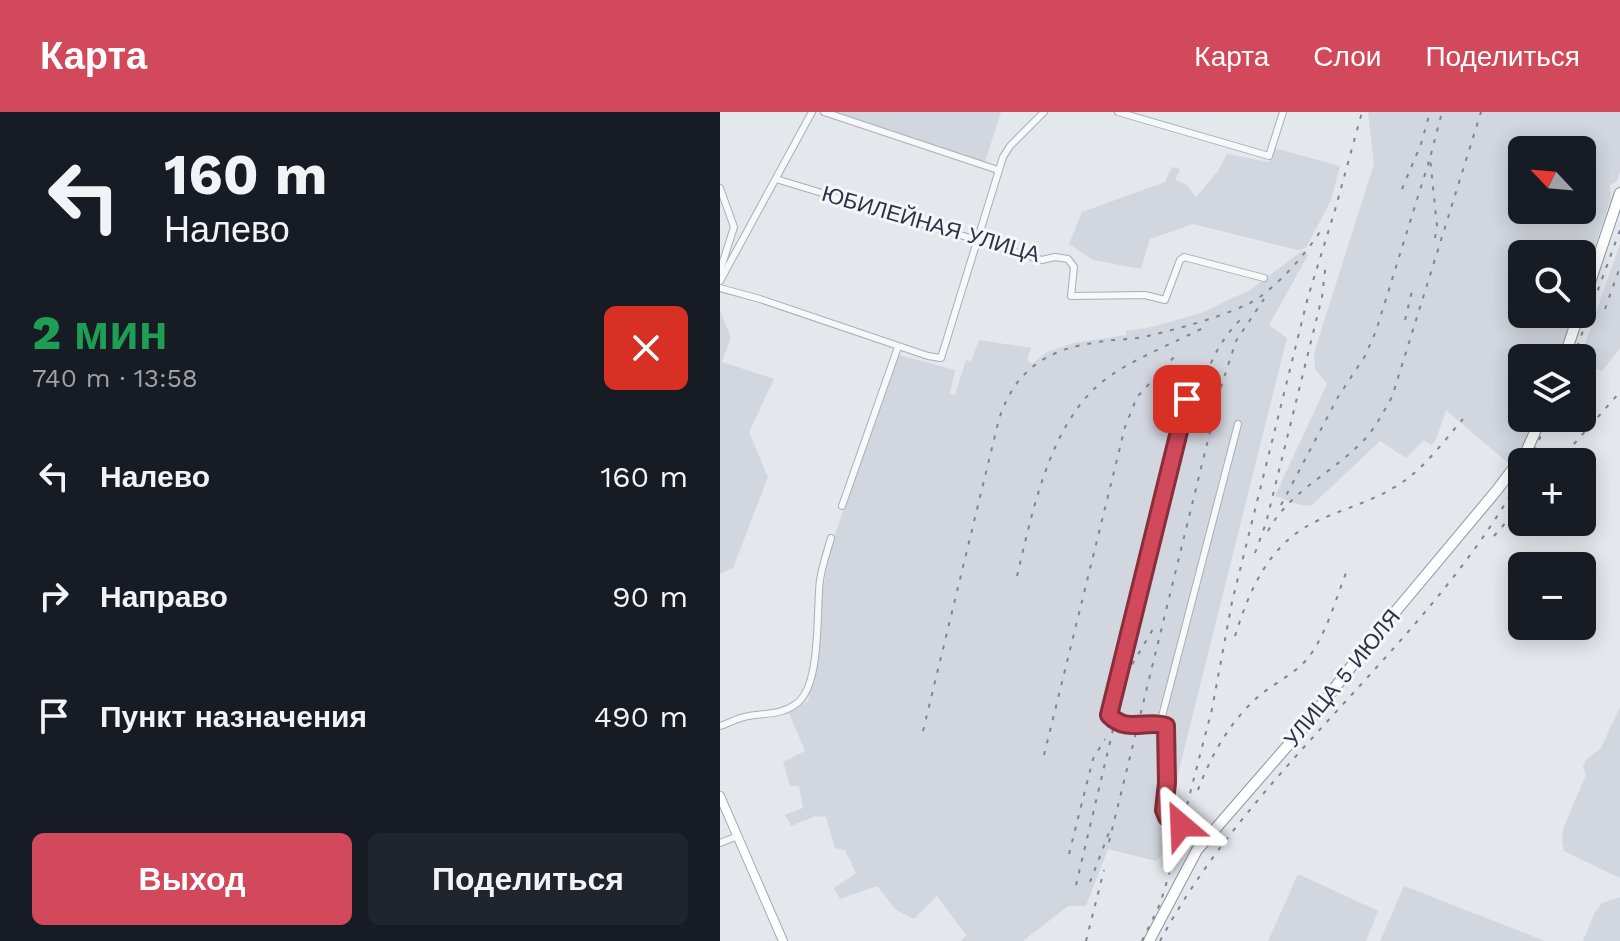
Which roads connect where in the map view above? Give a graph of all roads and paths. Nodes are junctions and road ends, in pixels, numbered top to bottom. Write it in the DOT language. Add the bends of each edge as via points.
graph roads {
  1 [pos="812,112"];
  2 [pos="824,112"];
  3 [pos="1044,112"];
  4 [pos="1118,112"];
  5 [pos="1283,112"];
  6 [pos="1143,115"];
  7 [pos="998,170"];
  8 [pos="776,179"];
  9 [pos="720,188"];
  10 [pos="1620,193"];
  11 [pos="976,240"];
  12 [pos="1596,264"];
  13 [pos="720,276"];
  14 [pos="1264,278"];
  15 [pos="720,288"];
  16 [pos="898,347"];
  17 [pos="1187,399"];
  18 [pos="1238,424"];
  19 [pos="1535,432"];
  20 [pos="842,506"];
  21 [pos="831,538"];
  22 [pos="1160,724"];
  23 [pos="720,726"];
  24 [pos="720,796"];
  25 [pos="1213,830"];
  26 [pos="738,836"];
  27 [pos="720,843"];
  28 [pos="783,941"];
  29 [pos="1149,941"];
  1 -- 8 [label="street"];
  2 -- 7 [label="street"];
  3 -- 7 [label="street" via="1010,146"];
  4 -- 6 [label="street"];
  5 -- 6 [label="street" via="1269,156"];
  7 -- 11 [label="street"];
  8 -- 11 [label="street, ЮБИЛЕЙНАЯ УЛИЦА"];
  8 -- 13 [label="street"];
  9 -- 13 [label="street" via="734,227"];
  10 -- 12 [label="highway"];
  11 -- 14 [label="street, ЮБИЛЕЙНАЯ УЛИЦА" via="1042,260 1068,259 1074,267 1071,296 1145,295 1162,300 1184,257"];
  11 -- 16 [label="street" via="941,358"];
  15 -- 16 [label="street"];
  16 -- 20 [label="street"];
  17 -- 22 [label="street" via="1109,715 1132,725"];
  18 -- 22 [label="street"];
  19 -- 25 [label="highway, УЛИЦА 5 ИЮЛЯ" via="1497,490"];
  21 -- 23 [label="street" via="819,585 811,676 803,697 765,717 748,716"];
  22 -- 25 [label="street" via="1166,726 1167,817"];
  24 -- 26 [label="main road"];
  25 -- 29 [label="highway, УЛИЦА 5 ИЮЛЯ"];
  26 -- 27 [label="street"];
  26 -- 28 [label="main road"];
}
